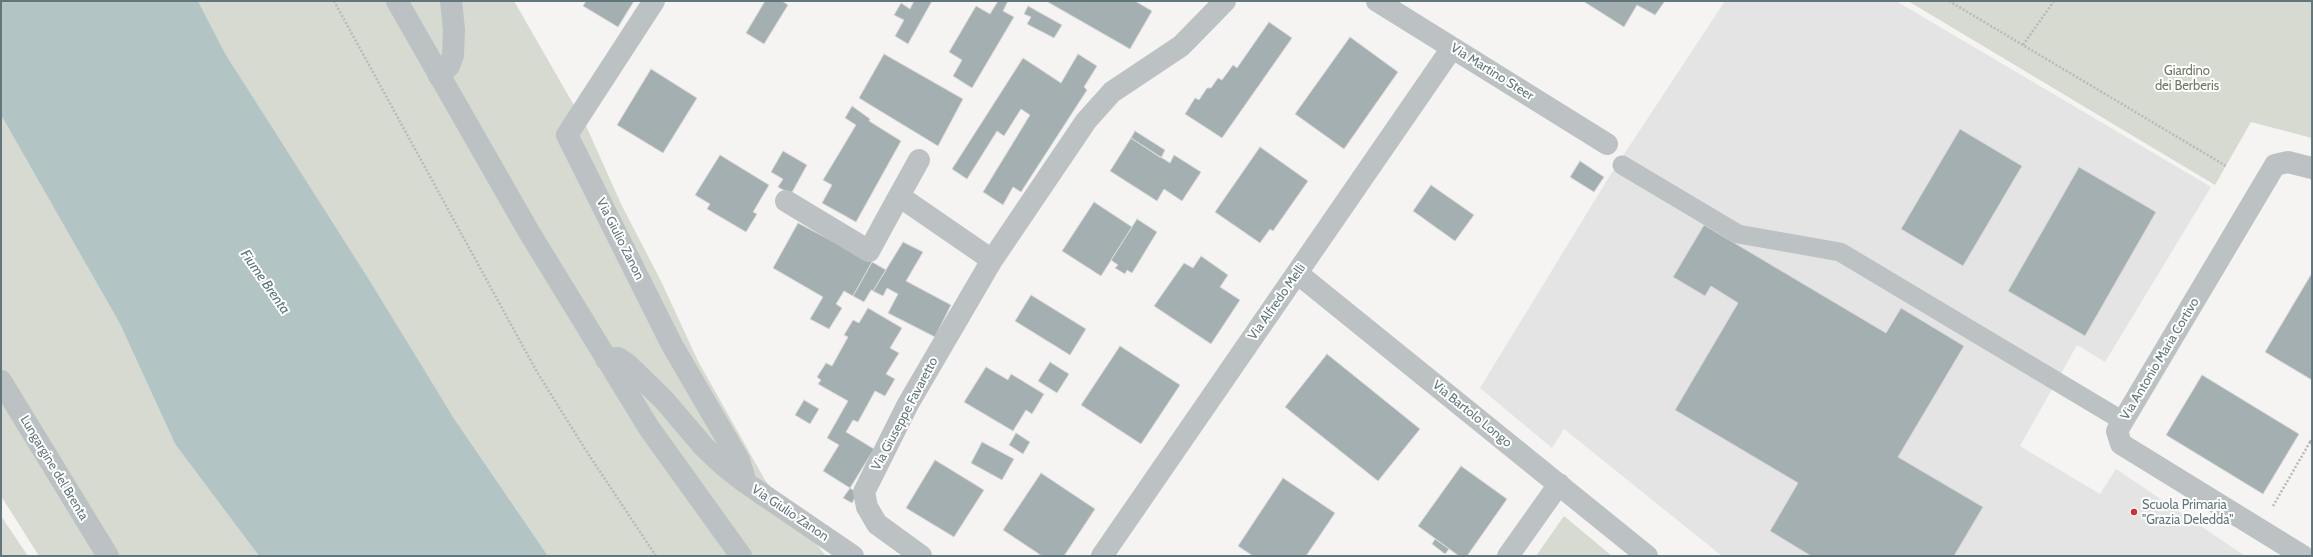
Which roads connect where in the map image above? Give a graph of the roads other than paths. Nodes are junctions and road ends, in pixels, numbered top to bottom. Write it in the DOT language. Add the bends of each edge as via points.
graph roads {
  1 [pos="397,1"];
  2 [pos="451,1"];
  3 [pos="654,1"];
  4 [pos="1225,1"];
  5 [pos="1377,1"];
  6 [pos="1452,48"];
  7 [pos="439,76"];
  8 [pos="1607,144"];
  9 [pos="919,160"];
  10 [pos="1622,165"];
  11 [pos="2312,168"];
  12 [pos="899,196"];
  13 [pos="786,200"];
  14 [pos="992,260"];
  15 [pos="1297,273"];
  16 [pos="606,359"];
  17 [pos="1,381"];
  18 [pos="2122,421"];
  19 [pos="746,483"];
  20 [pos="1559,484"];
  21 [pos="108,556"];
  22 [pos="740,556"];
  23 [pos="853,556"];
  24 [pos="921,556"];
  25 [pos="1102,556"];
  26 [pos="1508,556"];
  27 [pos="1647,556"];
  28 [pos="2303,556"];
  1 -- 7 [label="street"];
  2 -- 7 [label="street" via="453,55 449,66"];
  3 -- 19 [label="street, Via Giulio Zanon" via="567,135 672,345 739,460"];
  4 -- 14 [label="street, Via Giuseppe Favaretto" via="1181,46 1112,92 1086,121"];
  5 -- 6 [label="street, Via Martino Steer"];
  6 -- 8 [label="street, Via Martino Steer"];
  6 -- 15 [label="street, Via Alfredo Melli"];
  7 -- 16 [label="street"];
  9 -- 12 [label="street"];
  10 -- 18 [label="lane" via="1738,234 1840,252"];
  11 -- 18 [label="street, Via Antonio Maria Cortivo" via="2288,162 2275,165"];
  12 -- 13 [label="street" via="869,251"];
  12 -- 14 [label="street"];
  14 -- 24 [label="street, Via Giuseppe Favaretto" via="908,404 864,492 867,507 877,524"];
  15 -- 20 [label="street, Via Bartolo Longo"];
  15 -- 25 [label="street, Via Alfredo Melli"];
  16 -- 19 [label="street, Via Giulio Zanon" via="618,358 628,364 664,400 704,448"];
  16 -- 22 [label="street" via="649,428"];
  17 -- 21 [label="street, Lungargine del Brenta"];
  18 -- 28 [label="street, Via Antonio Maria Cortivo" via="2117,431 2121,444"];
  19 -- 23 [label="street, Via Giulio Zanon"];
  20 -- 26 [label="street"];
  20 -- 27 [label="street, Via Bartolo Longo"];
}
